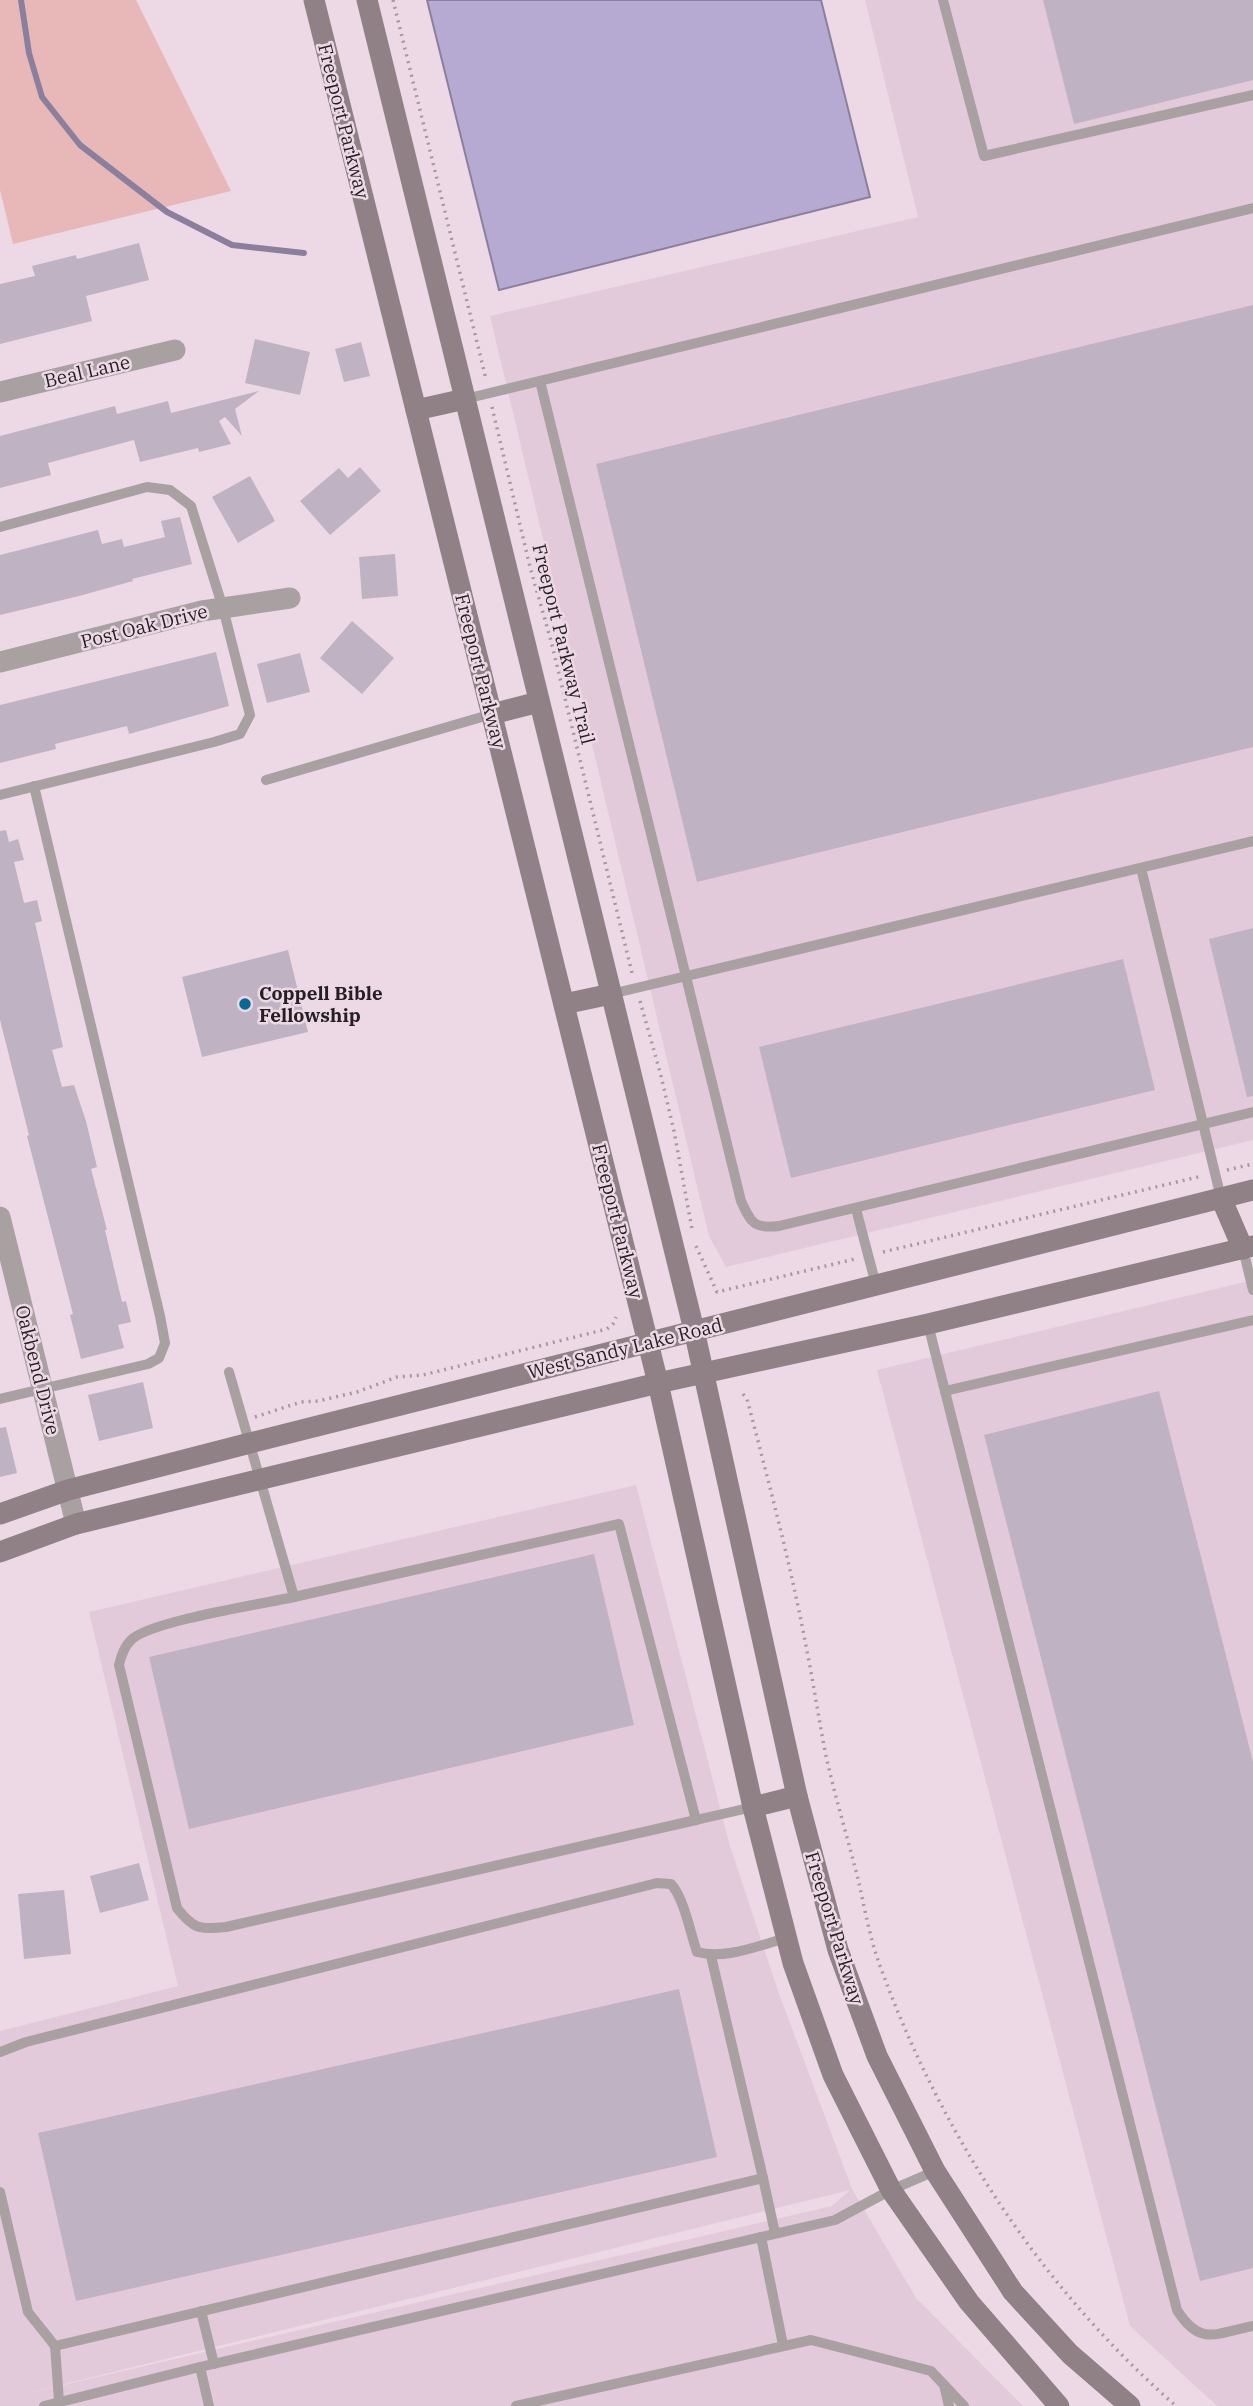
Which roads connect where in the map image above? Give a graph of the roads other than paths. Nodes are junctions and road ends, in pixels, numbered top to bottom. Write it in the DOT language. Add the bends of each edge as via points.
graph roads {
  1 [pos="314,0"];
  2 [pos="367,0"];
  3 [pos="943,0"];
  4 [pos="1253,95"];
  5 [pos="1253,208"];
  6 [pos="175,350"];
  7 [pos="540,381"];
  8 [pos="0,392"];
  9 [pos="465,399"];
  10 [pos="416,410"];
  11 [pos="0,527"];
  12 [pos="290,597"];
  13 [pos="223,608"];
  14 [pos="0,662"];
  15 [pos="540,702"];
  16 [pos="492,714"];
  17 [pos="266,780"];
  18 [pos="34,786"];
  19 [pos="0,794"];
  20 [pos="1253,841"];
  21 [pos="1140,868"];
  22 [pos="685,977"];
  23 [pos="611,993"];
  24 [pos="564,1004"];
  25 [pos="1253,1112"];
  26 [pos="1203,1124"];
  27 [pos="1253,1190"];
  28 [pos="1221,1198"];
  29 [pos="856,1209"];
  30 [pos="0,1217"];
  31 [pos="1248,1247"];
  32 [pos="876,1285"];
  33 [pos="1253,1290"];
  34 [pos="1253,1320"];
  35 [pos="928,1324"];
  36 [pos="694,1330"];
  37 [pos="648,1342"];
  38 [pos="229,1372"];
  39 [pos="704,1373"];
  40 [pos="658,1383"];
  41 [pos="43,1389"];
  42 [pos="945,1391"];
  43 [pos="0,1399"];
  44 [pos="250,1443"];
  45 [pos="261,1479"];
  46 [pos="68,1490"];
  47 [pos="0,1514"];
  48 [pos="76,1524"];
  49 [pos="0,1552"];
  50 [pos="294,1597"];
  51 [pos="797,1796"];
  52 [pos="753,1807"];
  53 [pos="696,1820"];
  54 [pos="787,1938"];
  55 [pos="711,1956"];
  56 [pos="0,2052"];
  57 [pos="935,2171"];
  58 [pos="763,2178"];
  59 [pos="891,2190"];
  60 [pos="0,2192"];
  61 [pos="775,2233"];
  62 [pos="761,2237"];
  63 [pos="201,2311"];
  64 [pos="1253,2326"];
  65 [pos="783,2345"];
  66 [pos="55,2346"];
  67 [pos="214,2364"];
  68 [pos="200,2367"];
  69 [pos="943,2384"];
  70 [pos="59,2401"];
  71 [pos="44,2406"];
  72 [pos="209,2406"];
  73 [pos="516,2406"];
  74 [pos="949,2406"];
  75 [pos="964,2406"];
  76 [pos="1059,2406"];
  77 [pos="1130,2406"];
  1 -- 10 [label="main road, Freeport Parkway"];
  2 -- 9 [label="main road"];
  3 -- 4 [label="lane" via="984,156"];
  5 -- 7 [label="lane"];
  6 -- 8 [label="street, Beal Lane"];
  7 -- 9 [label="lane"];
  7 -- 22 [label="lane"];
  9 -- 10 [label="main road"];
  9 -- 15 [label="main road"];
  10 -- 16 [label="main road, Freeport Parkway"];
  11 -- 13 [label="lane" via="146,487 170,490 191,506"];
  12 -- 13 [label="street, Post Oak Drive"];
  13 -- 14 [label="street, Post Oak Drive"];
  13 -- 18 [label="lane" via="250,715 240,734"];
  15 -- 16 [label="main road"];
  15 -- 23 [label="main road"];
  16 -- 17 [label="lane"];
  16 -- 24 [label="main road, Freeport Parkway"];
  18 -- 19 [label="lane"];
  18 -- 41 [label="lane" via="165,1343 159,1358 148,1364"];
  20 -- 21 [label="lane"];
  21 -- 22 [label="lane"];
  21 -- 26 [label="lane"];
  22 -- 23 [label="lane"];
  22 -- 29 [label="lane" via="749,1220 762,1228"];
  23 -- 24 [label="main road"];
  23 -- 36 [label="main road"];
  24 -- 37 [label="main road, Freeport Parkway"];
  25 -- 26 [label="lane"];
  26 -- 28 [label="lane"];
  26 -- 29 [label="lane"];
  27 -- 28 [label="main road, West Sandy Lake Road"];
  28 -- 31 [label="main road"];
  28 -- 32 [label="main road, West Sandy Lake Road"];
  29 -- 32 [label="lane"];
  30 -- 41 [label="street, Oakbend Drive"];
  31 -- 33 [label="lane"];
  31 -- 35 [label="main road"];
  32 -- 36 [label="main road, West Sandy Lake Road"];
  34 -- 42 [label="lane"];
  35 -- 39 [label="main road"];
  35 -- 42 [label="lane"];
  36 -- 37 [label="main road, West Sandy Lake Road"];
  36 -- 39 [label="main road, Freeport Parkway"];
  37 -- 40 [label="main road, Freeport Parkway"];
  37 -- 44 [label="main road, West Sandy Lake Road"];
  38 -- 44 [label="lane"];
  39 -- 40 [label="main road"];
  39 -- 51 [label="main road, Freeport Parkway"];
  40 -- 45 [label="main road"];
  40 -- 52 [label="main road"];
  41 -- 43 [label="lane"];
  41 -- 46 [label="street, Oakbend Drive"];
  42 -- 64 [label="lane" via="1177,2310 1188,2327 1205,2336"];
  44 -- 45 [label="lane"];
  44 -- 46 [label="main road, West Sandy Lake Road"];
  45 -- 48 [label="main road"];
  45 -- 50 [label="lane"];
  46 -- 47 [label="main road, West Sandy Lake Road"];
  46 -- 48 [label="street, Oakbend Drive"];
  48 -- 49 [label="main road"];
  50 -- 53 [label="lane" via="619,1524"];
  50 -- 53 [label="lane" via="158,1626 131,1639 122,1653 119,1665 177,1908 189,1924 206,1930 226,1927"];
  51 -- 52 [label="main road"];
  51 -- 57 [label="main road, Freeport Parkway" via="838,1950 877,2056"];
  52 -- 53 [label="lane"];
  52 -- 54 [label="main road"];
  54 -- 55 [label="lane"];
  54 -- 59 [label="main road" via="833,2075"];
  55 -- 56 [label="lane" via="697,1952 680,1893 671,1884 657,1883"];
  55 -- 58 [label="lane"];
  57 -- 59 [label="lane"];
  57 -- 77 [label="main road, Freeport Parkway" via="1013,2292 1070,2354"];
  58 -- 61 [label="lane"];
  58 -- 63 [label="lane"];
  59 -- 61 [label="lane" via="835,2220"];
  59 -- 76 [label="main road" via="969,2302"];
  60 -- 66 [label="lane" via="28,2312"];
  61 -- 62 [label="lane"];
  62 -- 65 [label="lane"];
  62 -- 67 [label="lane"];
  63 -- 66 [label="lane"];
  63 -- 67 [label="lane"];
  65 -- 69 [label="lane" via="811,2340 932,2371"];
  65 -- 73 [label="lane"];
  66 -- 70 [label="lane"];
  67 -- 68 [label="lane"];
  68 -- 70 [label="lane"];
  68 -- 72 [label="lane"];
  69 -- 74 [label="lane"];
  69 -- 75 [label="lane"];
  70 -- 71 [label="lane"];
}
